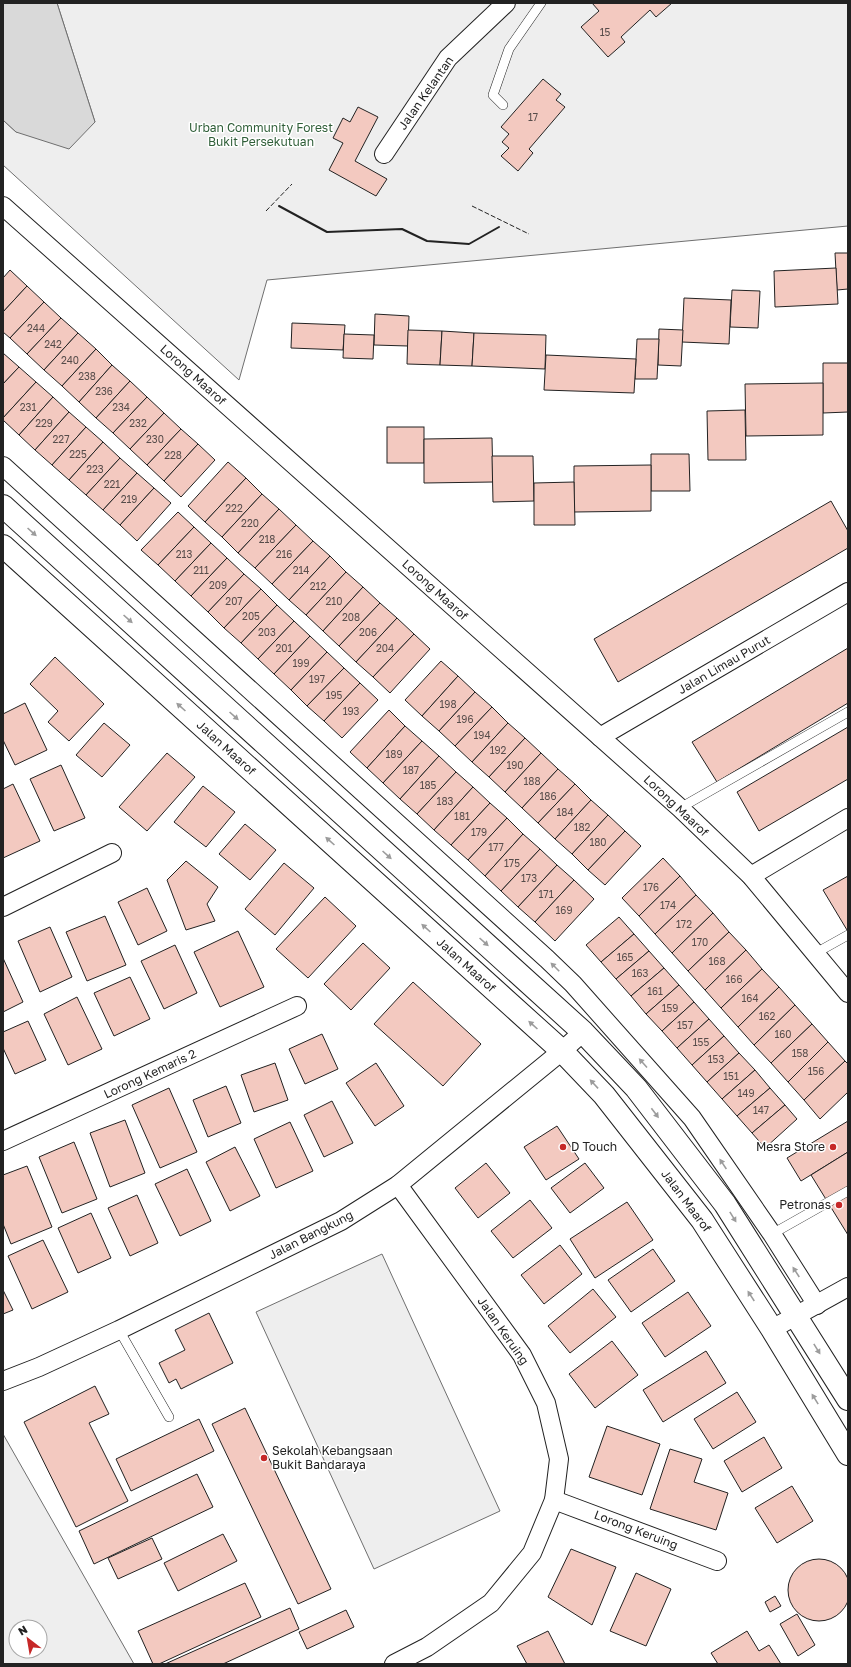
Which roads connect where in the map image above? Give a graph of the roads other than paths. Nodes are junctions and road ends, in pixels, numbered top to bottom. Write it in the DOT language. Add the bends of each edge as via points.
graph roads {
  1 [pos="506,3"];
  2 [pos="540,3"];
  3 [pos="503,105"];
  4 [pos="384,154"];
  5 [pos="3,206"];
  6 [pos="3,466"];
  7 [pos="3,506"];
  8 [pos="3,546"];
  9 [pos="848,592"];
  10 [pos="848,712"];
  11 [pos="600,737"];
  12 [pos="680,808"];
  13 [pos="848,818"];
  14 [pos="112,854"];
  15 [pos="750,876"];
  16 [pos="3,907"];
  17 [pos="848,935"];
  18 [pos="814,954"];
  19 [pos="848,993"];
  20 [pos="297,1006"];
  21 [pos="583,1032"];
  22 [pos="562,1051"];
  23 [pos="3,1141"];
  24 [pos="398,1185"];
  25 [pos="848,1191"];
  26 [pos="772,1234"];
  27 [pos="848,1287"];
  28 [pos="817,1304"];
  29 [pos="796,1316"];
  30 [pos="772,1329"];
  31 [pos="119,1330"];
  32 [pos="3,1381"];
  33 [pos="848,1399"];
  34 [pos="169,1417"];
  35 [pos="848,1454"];
  36 [pos="554,1500"];
  37 [pos="717,1561"];
  38 [pos="394,1664"];
  1 -- 4 [label="street, Jalan Kelantan" via="448,58"];
  2 -- 3 [label="lane" via="509,49 493,95"];
  5 -- 11 [label="street, Lorong Maarof"];
  26 -- 6 [label="street, one-way" via="692,1118 573,984"];
  7 -- 21 [label="main road, one-way"];
  22 -- 8 [label="main road, Jalan Maarof, one-way"];
  9 -- 11 [label="street, Jalan Limau Purut"];
  10 -- 12 [label="lane"];
  11 -- 12 [label="street, Lorong Maarof"];
  12 -- 15 [label="street, Lorong Maarof"];
  13 -- 15 [label="street"];
  14 -- 16 [label="street"];
  15 -- 18 [label="street, Lorong Maarof"];
  17 -- 18 [label="lane"];
  18 -- 19 [label="street, Lorong Maarof"];
  20 -- 23 [label="street, Lorong Kemaris 2"];
  21 -- 22 [label="street, Jalan Bangkung"];
  21 -- 29 [label="main road, one-way" via="636,1088 724,1204"];
  22 -- 24 [label="street, Jalan Bangkung"];
  30 -- 22 [label="main road, Jalan Maarof, one-way" via="702,1220 604,1095"];
  24 -- 31 [label="street, Jalan Bangkung" via="341,1221"];
  24 -- 36 [label="street, Jalan Keruing" via="522,1354 546,1403 559,1459"];
  25 -- 26 [label="lane"];
  28 -- 26 [label="street, one-way"];
  27 -- 28 [label="street"];
  28 -- 29 [label="street"];
  29 -- 30 [label="street"];
  29 -- 33 [label="main road, one-way"];
  35 -- 30 [label="main road, Jalan Maarof, one-way"];
  31 -- 32 [label="street, Jalan Bangkung"];
  31 -- 34 [label="lane"];
  36 -- 37 [label="street, Lorong Keruing"];
  36 -- 38 [label="street, Jalan Keruing" via="532,1552 491,1602 427,1647"];
}
